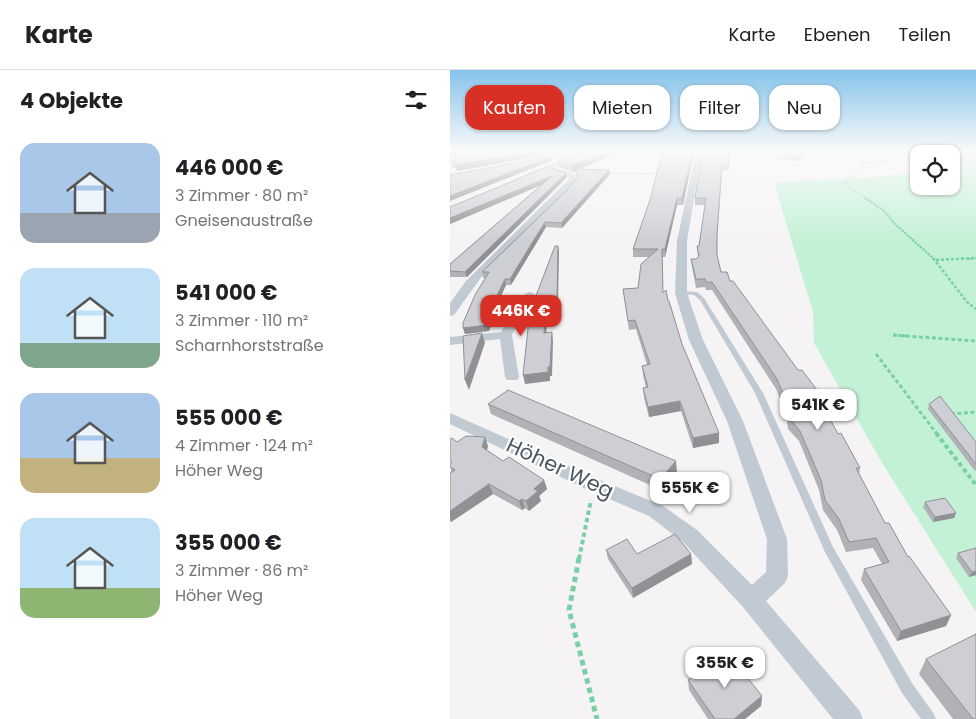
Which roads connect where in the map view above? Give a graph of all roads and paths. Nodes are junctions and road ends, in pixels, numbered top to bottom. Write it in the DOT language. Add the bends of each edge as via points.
graph roads {
  1 [pos="572,181"];
  2 [pos="693,181"];
  3 [pos="846,181"];
  4 [pos="976,258"];
  5 [pos="935,260"];
  6 [pos="681,293"];
  7 [pos="530,294"];
  8 [pos="976,309"];
  9 [pos="450,312"];
  10 [pos="506,335"];
  11 [pos="893,335"];
  12 [pos="450,341"];
  13 [pos="976,341"];
  14 [pos="876,354"];
  15 [pos="512,377"];
  16 [pos="976,412"];
  17 [pos="949,414"];
  18 [pos="932,415"];
  19 [pos="922,416"];
  20 [pos="450,418"];
  21 [pos="976,484"];
  22 [pos="594,485"];
  23 [pos="751,600"];
  24 [pos="597,719"];
  25 [pos="850,719"];
  26 [pos="929,719"];
  1 -- 9 [label="street" via="489,262 462,292"];
  2 -- 6 [label="street" via="682,241"];
  3 -- 5 [label="path" via="851,190 883,210"];
  4 -- 5 [label="path"];
  5 -- 8 [label="path"];
  6 -- 23 [label="street" via="696,340 735,421 776,539 777,576"];
  6 -- 26 [label="lane" via="694,293 702,299 759,394 830,549 907,688"];
  7 -- 10 [label="street" via="519,307"];
  10 -- 12 [label="street"];
  10 -- 15 [label="street"];
  11 -- 13 [label="path"];
  14 -- 19 [label="path"];
  16 -- 17 [label="path"];
  18 -- 19 [label="path"];
  19 -- 21 [label="path"];
  20 -- 22 [label="street, Höher Weg"];
  22 -- 23 [label="street, Höher Weg" via="656,511 690,536"];
  22 -- 24 [label="path" via="569,610"];
  23 -- 25 [label="street, Höher Weg"];
}
